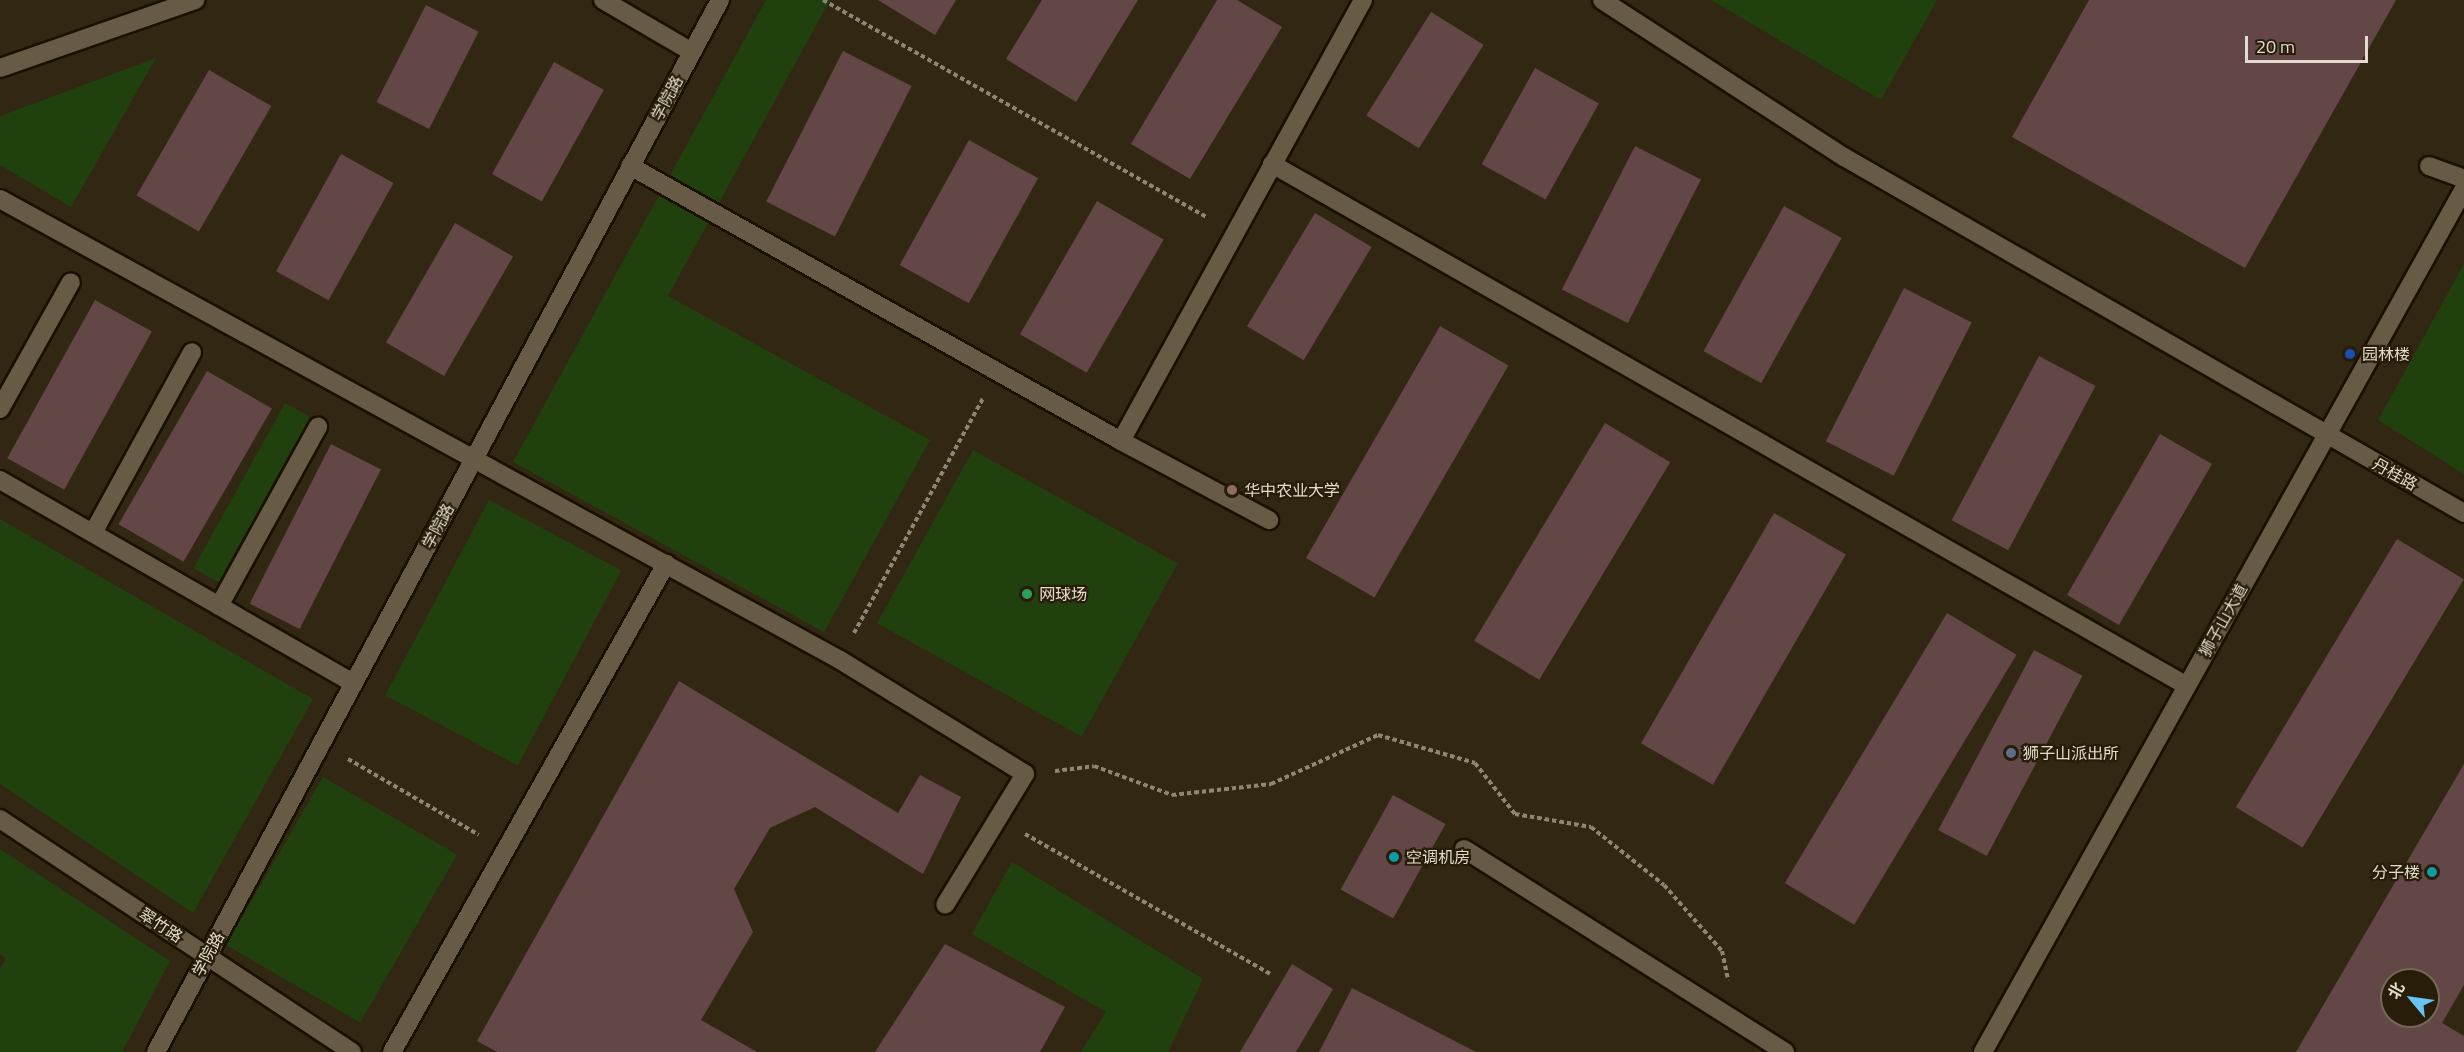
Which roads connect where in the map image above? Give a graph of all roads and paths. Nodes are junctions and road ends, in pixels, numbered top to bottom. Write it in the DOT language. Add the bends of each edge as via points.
graph roads {
  1 [pos="195,0"];
  2 [pos="603,0"];
  3 [pos="720,0"];
  4 [pos="823,0"];
  5 [pos="1363,0"];
  6 [pos="1602,0"];
  7 [pos="692,52"];
  8 [pos="0,68"];
  9 [pos="1272,164"];
  10 [pos="630,166"];
  11 [pos="2429,166"];
  12 [pos="2464,179"];
  13 [pos="2464,189"];
  14 [pos="0,199"];
  15 [pos="1235,234"];
  16 [pos="71,282"];
  17 [pos="192,352"];
  18 [pos="997,372"];
  19 [pos="0,409"];
  20 [pos="318,427"];
  21 [pos="2326,435"];
  22 [pos="1121,441"];
  23 [pos="474,460"];
  24 [pos="0,480"];
  25 [pos="2464,513"];
  26 [pos="1269,520"];
  27 [pos="93,533"];
  28 [pos="666,564"];
  29 [pos="219,606"];
  30 [pos="840,660"];
  31 [pos="353,683"];
  32 [pos="2187,686"];
  33 [pos="321,744"];
  34 [pos="1094,766"];
  35 [pos="1025,774"];
  36 [pos="998,818"];
  37 [pos="0,819"];
  38 [pos="1464,849"];
  39 [pos="506,850"];
  40 [pos="945,905"];
  41 [pos="207,956"];
  42 [pos="1270,974"];
  43 [pos="156,1052"];
  44 [pos="352,1052"];
  45 [pos="392,1052"];
  46 [pos="1785,1052"];
  47 [pos="1983,1052"];
  1 -- 8 [label="street"];
  2 -- 7 [label="street"];
  3 -- 7 [label="street, 学院路"];
  4 -- 15 [label="path"];
  5 -- 9 [label="street"];
  6 -- 21 [label="street, 丹桂路" via="1844,157"];
  7 -- 10 [label="street, 学院路"];
  9 -- 15 [label="street"];
  9 -- 32 [label="street"];
  10 -- 18 [label="street"];
  10 -- 23 [label="street, 学院路"];
  11 -- 12 [label="street"];
  13 -- 21 [label="street, 狮子山大道"];
  14 -- 23 [label="street"];
  15 -- 22 [label="street"];
  16 -- 19 [label="street"];
  17 -- 27 [label="street"];
  18 -- 22 [label="street"];
  18 -- 30 [label="path"];
  20 -- 29 [label="street"];
  21 -- 25 [label="street, 丹桂路"];
  21 -- 32 [label="street, 狮子山大道"];
  22 -- 26 [label="street"];
  23 -- 28 [label="street"];
  23 -- 31 [label="street, 学院路"];
  24 -- 27 [label="street"];
  27 -- 29 [label="street"];
  28 -- 30 [label="street"];
  28 -- 39 [label="street"];
  29 -- 31 [label="street"];
  30 -- 35 [label="street"];
  31 -- 33 [label="street, 学院路"];
  32 -- 47 [label="street, 狮子山大道"];
  33 -- 39 [label="path"];
  33 -- 41 [label="street, 学院路"];
  34 -- 35 [label="path"];
  35 -- 36 [label="street"];
  36 -- 40 [label="street"];
  36 -- 42 [label="path"];
  37 -- 41 [label="street, 翠竹路"];
  38 -- 46 [label="street"];
  39 -- 45 [label="street"];
  41 -- 43 [label="street, 学院路"];
  41 -- 44 [label="street, 翠竹路"];
}
